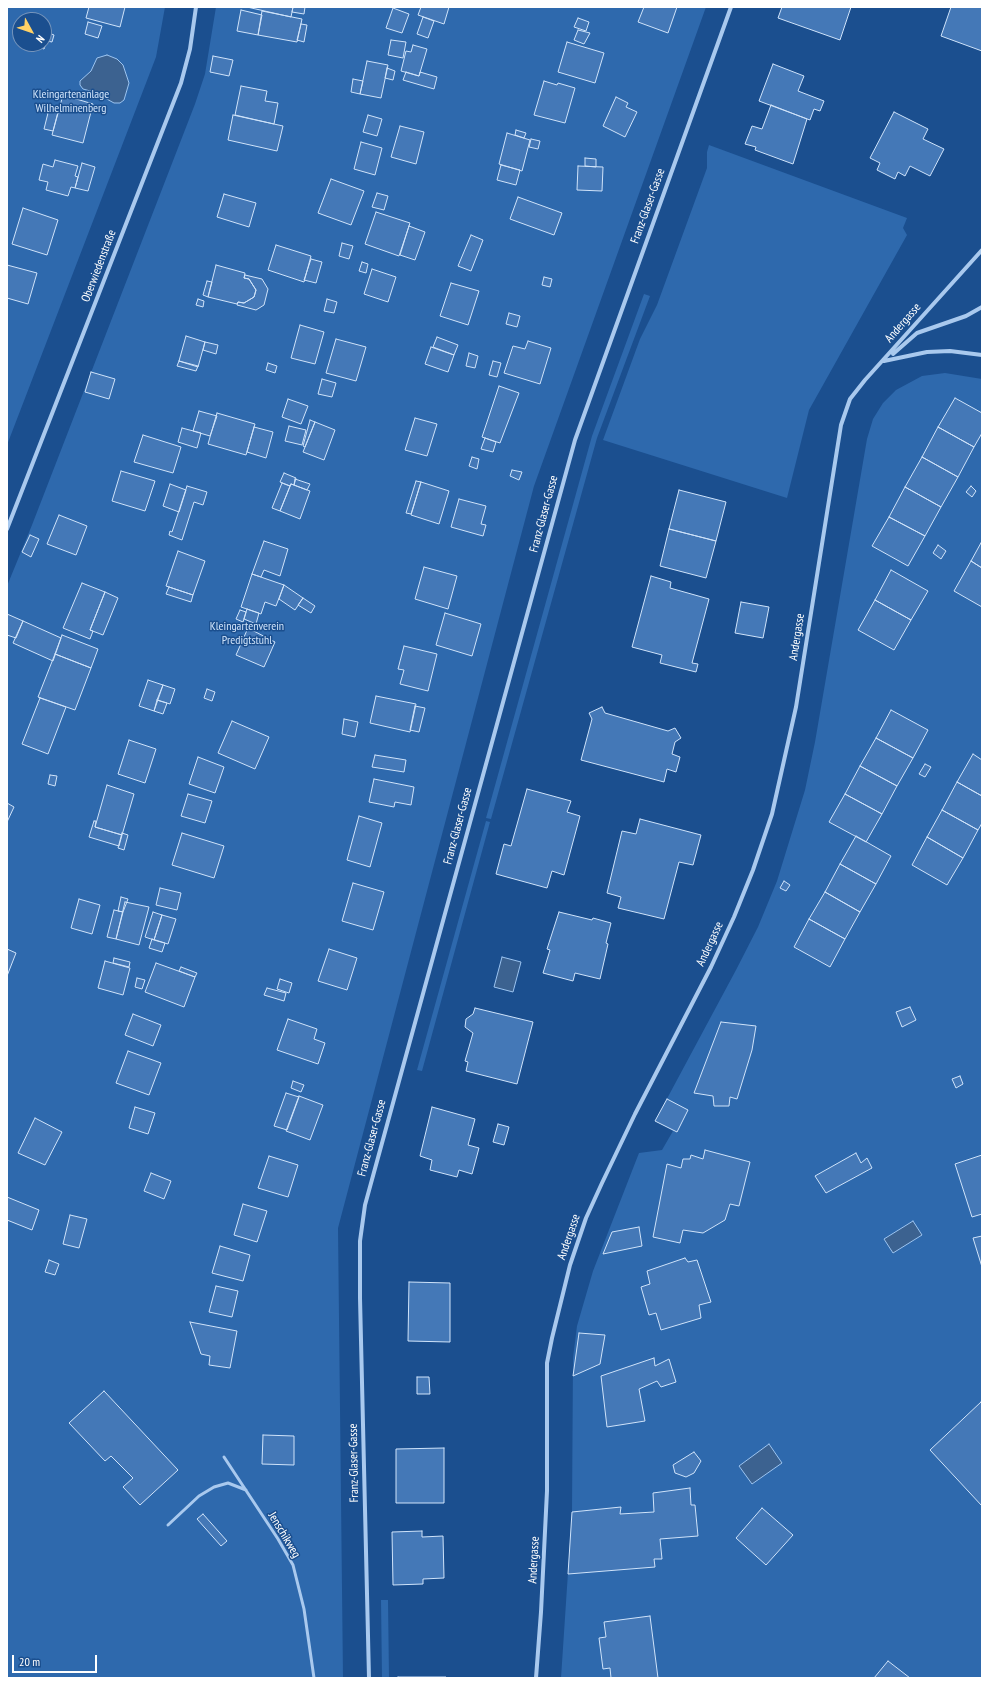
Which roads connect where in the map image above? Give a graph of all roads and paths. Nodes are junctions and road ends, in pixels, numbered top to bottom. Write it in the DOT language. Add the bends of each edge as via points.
graph roads {
  1 [pos="196,7"];
  2 [pos="731,7"];
  3 [pos="982,250"];
  4 [pos="982,307"];
  5 [pos="982,355"];
  6 [pos="883,362"];
  7 [pos="7,529"];
  8 [pos="224,1457"];
  9 [pos="246,1490"];
  10 [pos="168,1525"];
  11 [pos="314,1678"];
  12 [pos="369,1678"];
  13 [pos="536,1678"];
  1 -- 7 [label="street, Oberwiedenstraße" via="190,49 181,82"];
  2 -- 12 [label="street, Franz-Glaser-Gasse" via="575,440 365,1205 360,1241 360,1298"];
  3 -- 6 [label="street, Andergasse"];
  4 -- 6 [label="street" via="966,316 917,333"];
  5 -- 6 [label="street" via="950,351 927,352"];
  6 -- 13 [label="street, Andergasse" via="850,399 841,425 796,707 772,814 753,870 711,967 602,1183 586,1218 570,1265 547,1363 547,1491"];
  8 -- 9 [label="lane, Jenschikweg"];
  9 -- 10 [label="lane" via="228,1483 214,1487 199,1496"];
  9 -- 11 [label="lane, Jenschikweg" via="292,1565 304,1609"];
}
